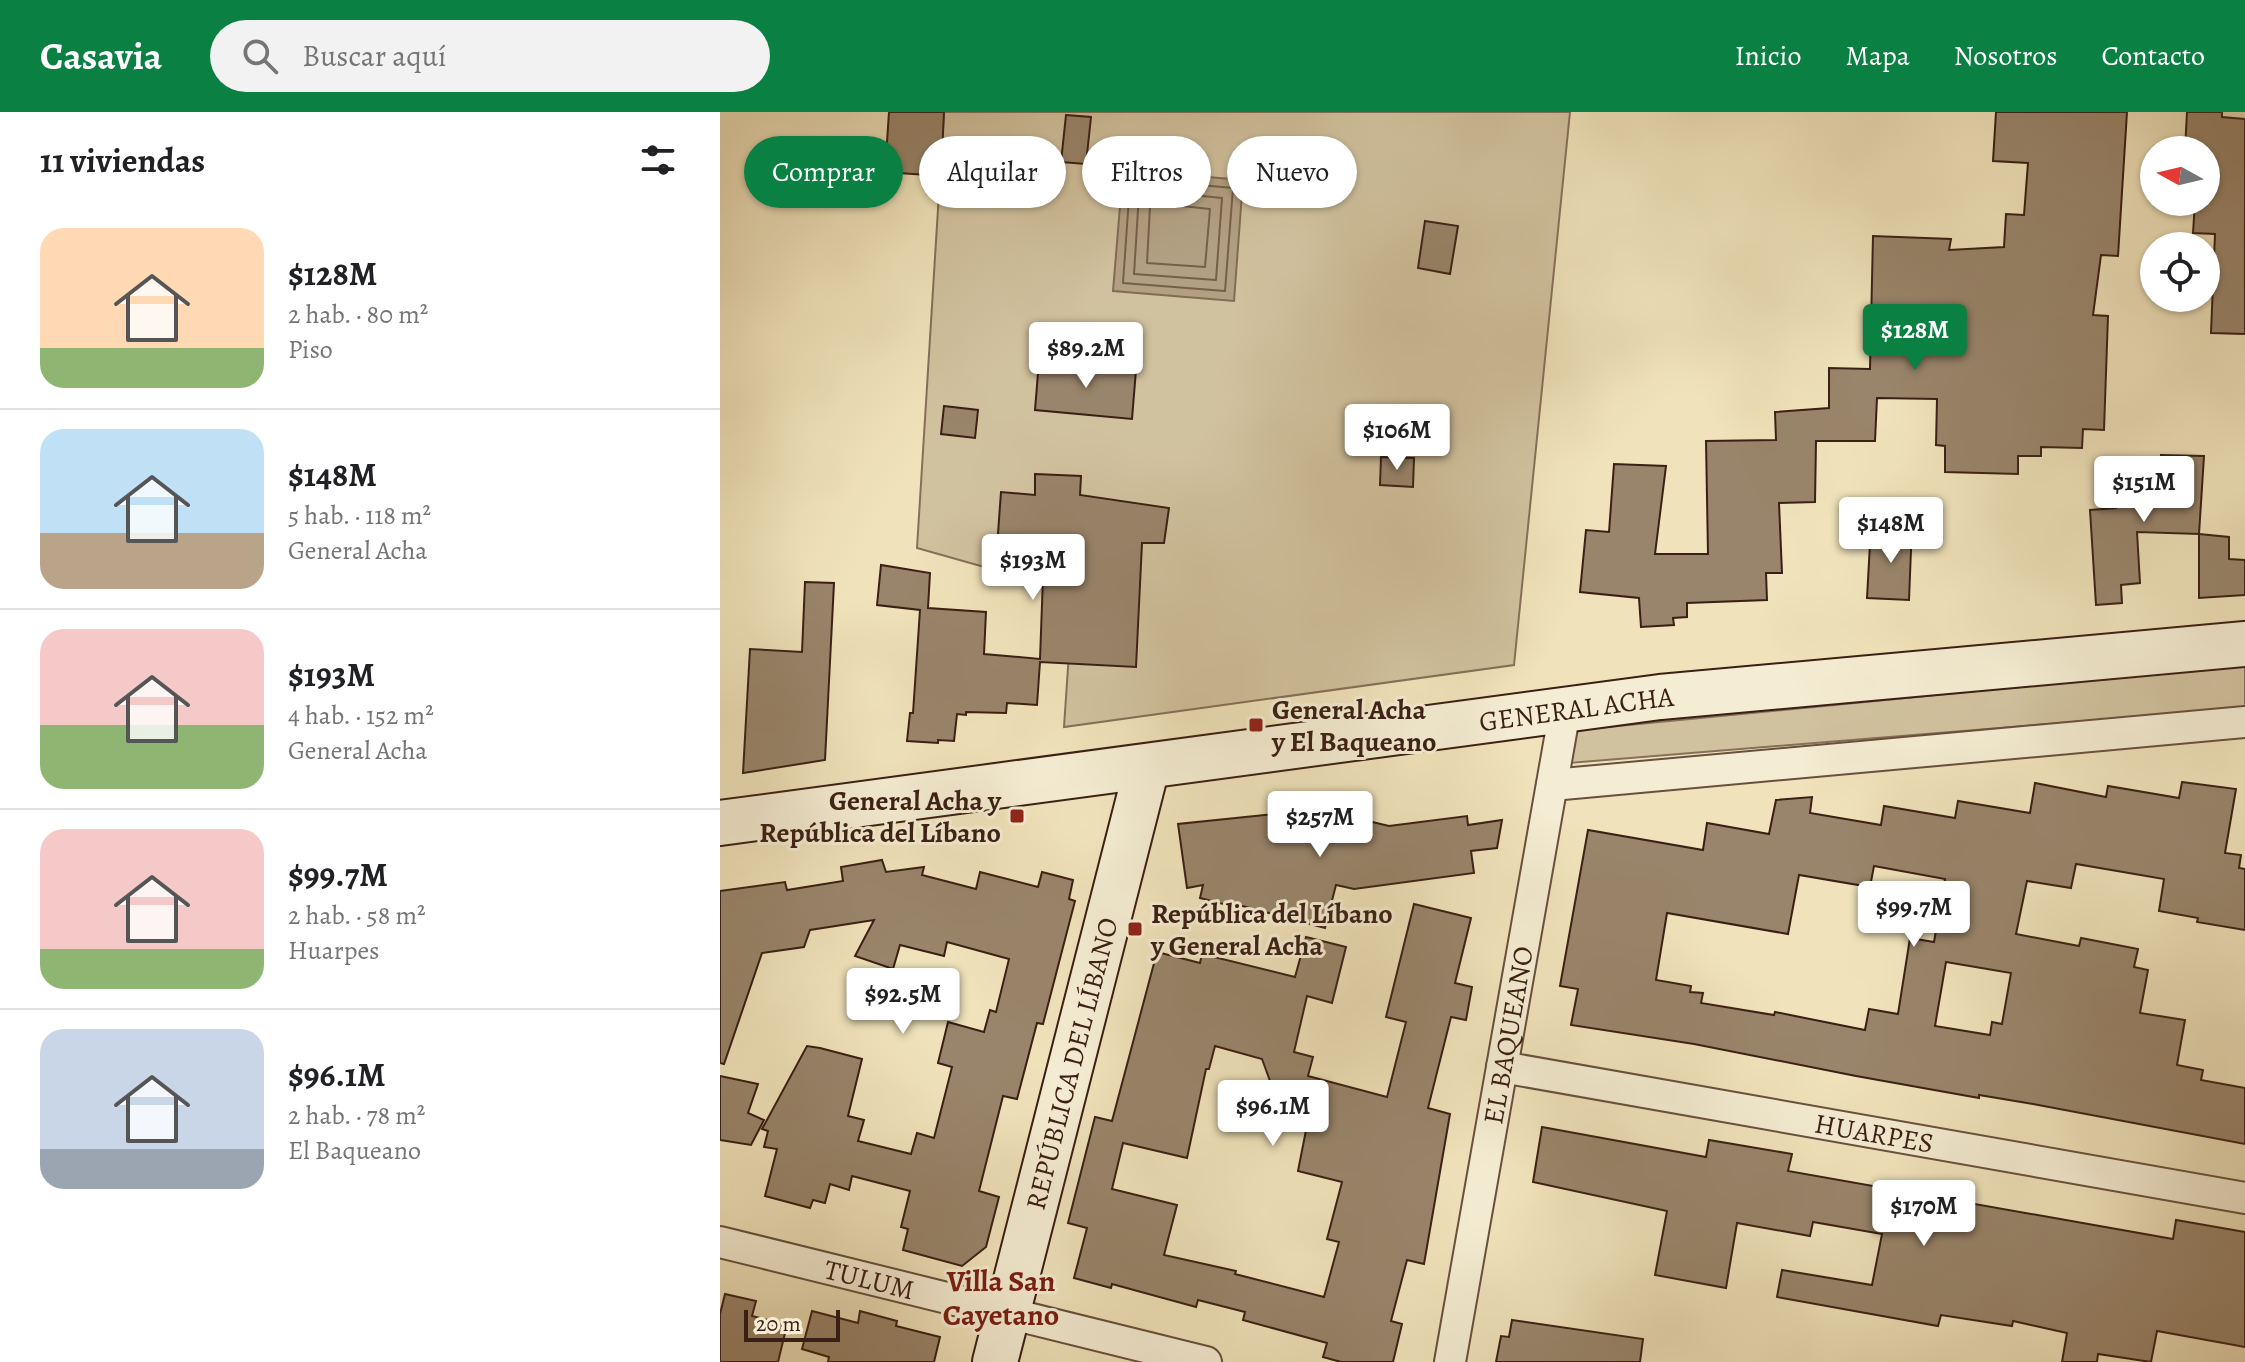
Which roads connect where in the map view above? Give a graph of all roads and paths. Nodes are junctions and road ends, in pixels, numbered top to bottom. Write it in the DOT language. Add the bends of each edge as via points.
graph roads {
  1 [pos="2245,644"];
  2 [pos="1565,710"];
  3 [pos="2245,722"];
  4 [pos="1147,767"];
  5 [pos="1552,785"];
  6 [pos="720,823"];
  7 [pos="1502,1067"];
  8 [pos="2245,1198"];
  9 [pos="720,1242"];
  10 [pos="1008,1313"];
  11 [pos="995,1362"];
  12 [pos="1206,1362"];
  13 [pos="1450,1362"];
  1 -- 2 [label="main road, GENERAL ACHA"];
  2 -- 4 [label="main road, GENERAL ACHA"];
  2 -- 5 [label="street, EL BAQUEANO"];
  3 -- 5 [label="street"];
  4 -- 6 [label="main road, GENERAL ACHA"];
  4 -- 10 [label="main road, REPÚBLICA DEL LÍBANO"];
  5 -- 7 [label="street, EL BAQUEANO"];
  7 -- 8 [label="street, HUARPES"];
  7 -- 13 [label="street, EL BAQUEANO"];
  9 -- 10 [label="street, TULUM"];
  10 -- 11 [label="main road, REPÚBLICA DEL LÍBANO"];
  10 -- 12 [label="street, TULUM"];
}
